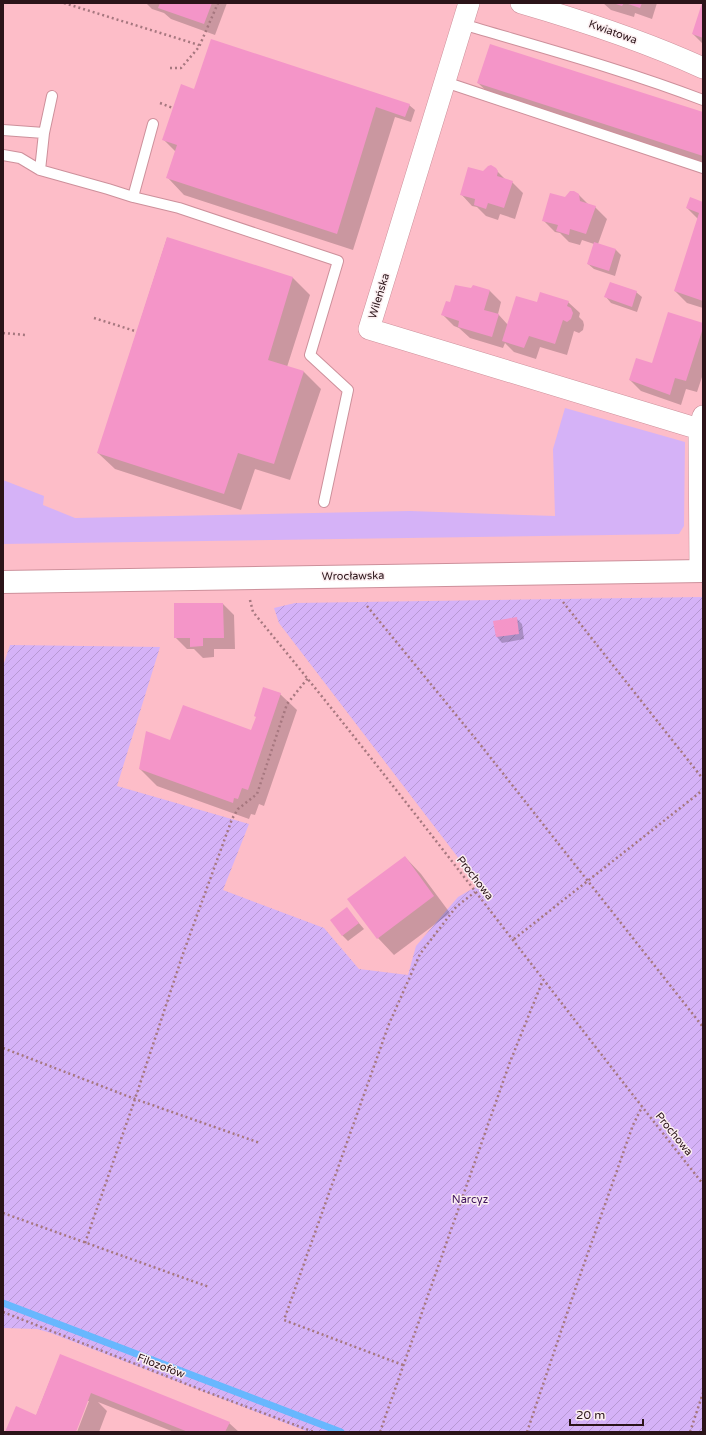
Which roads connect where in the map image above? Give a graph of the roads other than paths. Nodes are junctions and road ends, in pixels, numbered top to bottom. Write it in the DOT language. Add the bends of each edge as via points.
graph roads {
  1 [pos="469,3"];
  2 [pos="521,3"];
  3 [pos="462,24"];
  4 [pos="703,68"];
  5 [pos="445,82"];
  6 [pos="52,96"];
  7 [pos="703,100"];
  8 [pos="154,124"];
  9 [pos="3,130"];
  10 [pos="44,133"];
  11 [pos="3,155"];
  12 [pos="703,168"];
  13 [pos="40,170"];
  14 [pos="133,197"];
  15 [pos="701,423"];
  16 [pos="324,502"];
  17 [pos="702,571"];
  18 [pos="3,582"];
  1 -- 3 [label="street, Wileńska"];
  2 -- 4 [label="street, Kwiatowa" via="585,22"];
  3 -- 5 [label="street, Wileńska"];
  3 -- 7 [label="lane" via="588,61"];
  5 -- 12 [label="lane"];
  5 -- 15 [label="street, Wileńska" via="369,329"];
  6 -- 10 [label="lane"];
  8 -- 14 [label="lane"];
  9 -- 10 [label="lane"];
  10 -- 13 [label="lane"];
  11 -- 13 [label="lane" via="20,158"];
  13 -- 14 [label="lane"];
  14 -- 16 [label="lane" via="179,208 338,261 310,355 348,390"];
  15 -- 17 [label="street"];
  17 -- 18 [label="street, Wrocławska"];
}
